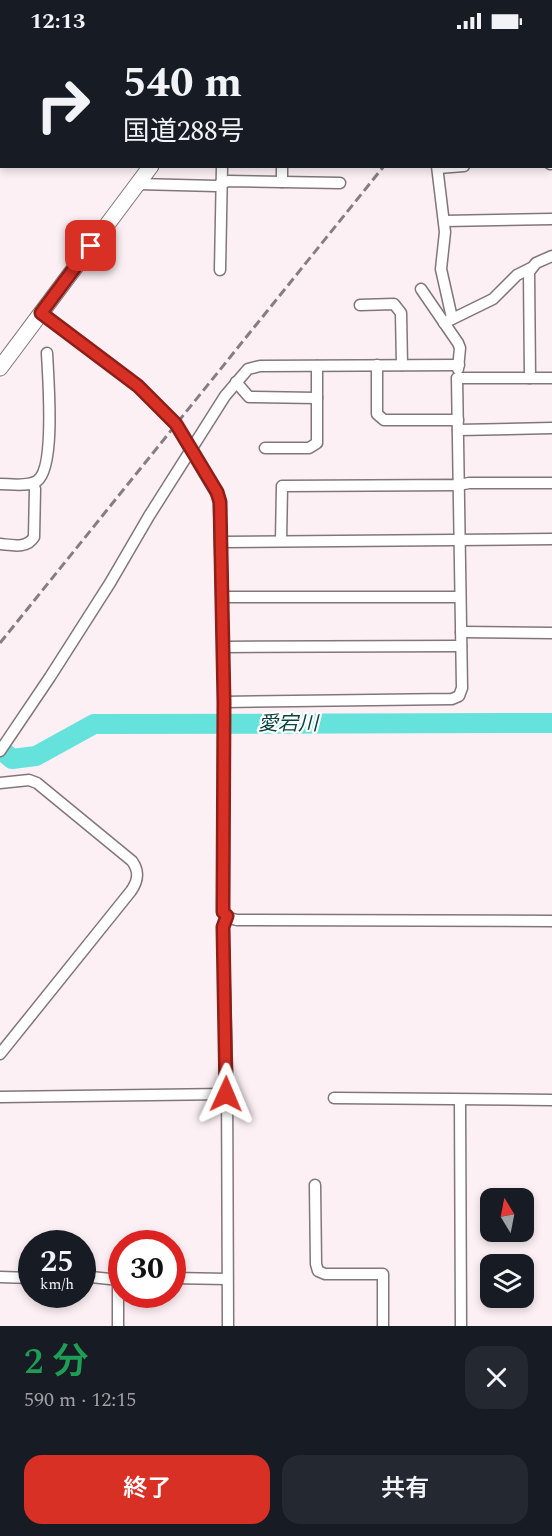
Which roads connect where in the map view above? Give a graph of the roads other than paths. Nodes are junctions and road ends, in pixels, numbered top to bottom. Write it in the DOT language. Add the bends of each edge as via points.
graph roads {
  1 [pos="150,168"];
  2 [pos="222,168"];
  3 [pos="282,168"];
  4 [pos="437,168"];
  5 [pos="282,182"];
  6 [pos="222,183"];
  7 [pos="340,183"];
  8 [pos="138,184"];
  9 [pos="552,219"];
  10 [pos="444,221"];
  11 [pos="552,256"];
  12 [pos="531,268"];
  13 [pos="220,270"];
  14 [pos="421,289"];
  15 [pos="360,305"];
  16 [pos="41,313"];
  17 [pos="448,321"];
  18 [pos="47,352"];
  19 [pos="377,365"];
  20 [pos="402,365"];
  21 [pos="459,365"];
  22 [pos="317,366"];
  23 [pos="0,368"];
  24 [pos="457,378"];
  25 [pos="530,378"];
  26 [pos="552,378"];
  27 [pos="236,381"];
  28 [pos="317,398"];
  29 [pos="458,425"];
  30 [pos="552,428"];
  31 [pos="266,448"];
  32 [pos="192,450"];
  33 [pos="552,483"];
  34 [pos="0,484"];
  35 [pos="33,484"];
  36 [pos="459,486"];
  37 [pos="552,539"];
  38 [pos="460,541"];
  39 [pos="221,542"];
  40 [pos="281,542"];
  41 [pos="0,544"];
  42 [pos="222,597"];
  43 [pos="460,597"];
  44 [pos="461,632"];
  45 [pos="552,633"];
  46 [pos="461,646"];
  47 [pos="223,647"];
  48 [pos="224,702"];
  49 [pos="0,751"];
  50 [pos="0,783"];
  51 [pos="227,916"];
  52 [pos="552,921"];
  53 [pos="0,1054"];
  54 [pos="226,1094"];
  55 [pos="0,1098"];
  56 [pos="334,1098"];
  57 [pos="552,1100"];
  58 [pos="460,1101"];
  59 [pos="315,1185"];
  60 [pos="0,1276"];
  61 [pos="18,1277"];
  62 [pos="186,1278"];
  63 [pos="227,1279"];
  64 [pos="118,1308"];
  65 [pos="118,1326"];
  66 [pos="228,1326"];
  67 [pos="383,1326"];
  68 [pos="461,1326"];
  1 -- 8 [label="highway"];
  2 -- 6 [label="street"];
  3 -- 5 [label="street"];
  4 -- 10 [label="street"];
  5 -- 6 [label="street"];
  5 -- 7 [label="street"];
  6 -- 8 [label="street"];
  6 -- 13 [label="street"];
  8 -- 16 [label="highway"];
  9 -- 10 [label="street"];
  10 -- 17 [label="street" via="441,269"];
  11 -- 12 [label="street"];
  12 -- 17 [label="street" via="517,275 493,299"];
  12 -- 25 [label="street"];
  14 -- 17 [label="street"];
  15 -- 20 [label="street" via="393,304 401,312"];
  16 -- 23 [label="highway"];
  16 -- 32 [label="street" via="138,386 176,424"];
  17 -- 21 [label="street" via="460,348"];
  18 -- 35 [label="street" via="49,446 44,473"];
  19 -- 20 [label="street"];
  19 -- 22 [label="street"];
  19 -- 29 [label="street" via="377,414 384,420"];
  20 -- 21 [label="street"];
  21 -- 24 [label="street"];
  22 -- 27 [label="street" via="253,367"];
  22 -- 28 [label="street"];
  24 -- 25 [label="street"];
  24 -- 29 [label="street"];
  25 -- 26 [label="street"];
  27 -- 28 [label="street" via="249,397"];
  27 -- 32 [label="street"];
  28 -- 31 [label="street" via="317,443 309,448"];
  29 -- 30 [label="street"];
  29 -- 36 [label="street"];
  32 -- 39 [label="street" via="219,498"];
  32 -- 49 [label="street"];
  33 -- 36 [label="street"];
  34 -- 35 [label="street"];
  35 -- 41 [label="street" via="32,542"];
  36 -- 38 [label="street"];
  36 -- 40 [label="street" via="282,486"];
  37 -- 38 [label="street"];
  38 -- 40 [label="street"];
  38 -- 43 [label="street"];
  39 -- 40 [label="street"];
  39 -- 42 [label="street"];
  42 -- 43 [label="street"];
  42 -- 47 [label="street"];
  43 -- 44 [label="street"];
  44 -- 45 [label="street"];
  44 -- 46 [label="street"];
  46 -- 47 [label="street"];
  46 -- 48 [label="street" via="462,688 456,698"];
  47 -- 48 [label="street"];
  48 -- 51 [label="street" via="223,912"];
  50 -- 53 [label="street" via="37,783 132,861 138,878"];
  51 -- 52 [label="street" via="245,920"];
  51 -- 54 [label="street" via="223,927"];
  54 -- 55 [label="street"];
  54 -- 63 [label="street"];
  56 -- 58 [label="street"];
  57 -- 58 [label="street"];
  58 -- 68 [label="street"];
  59 -- 67 [label="street" via="318,1270 325,1274 383,1274"];
  60 -- 61 [label="street"];
  62 -- 63 [label="street"];
  63 -- 66 [label="street"];
  64 -- 65 [label="street"];
}
